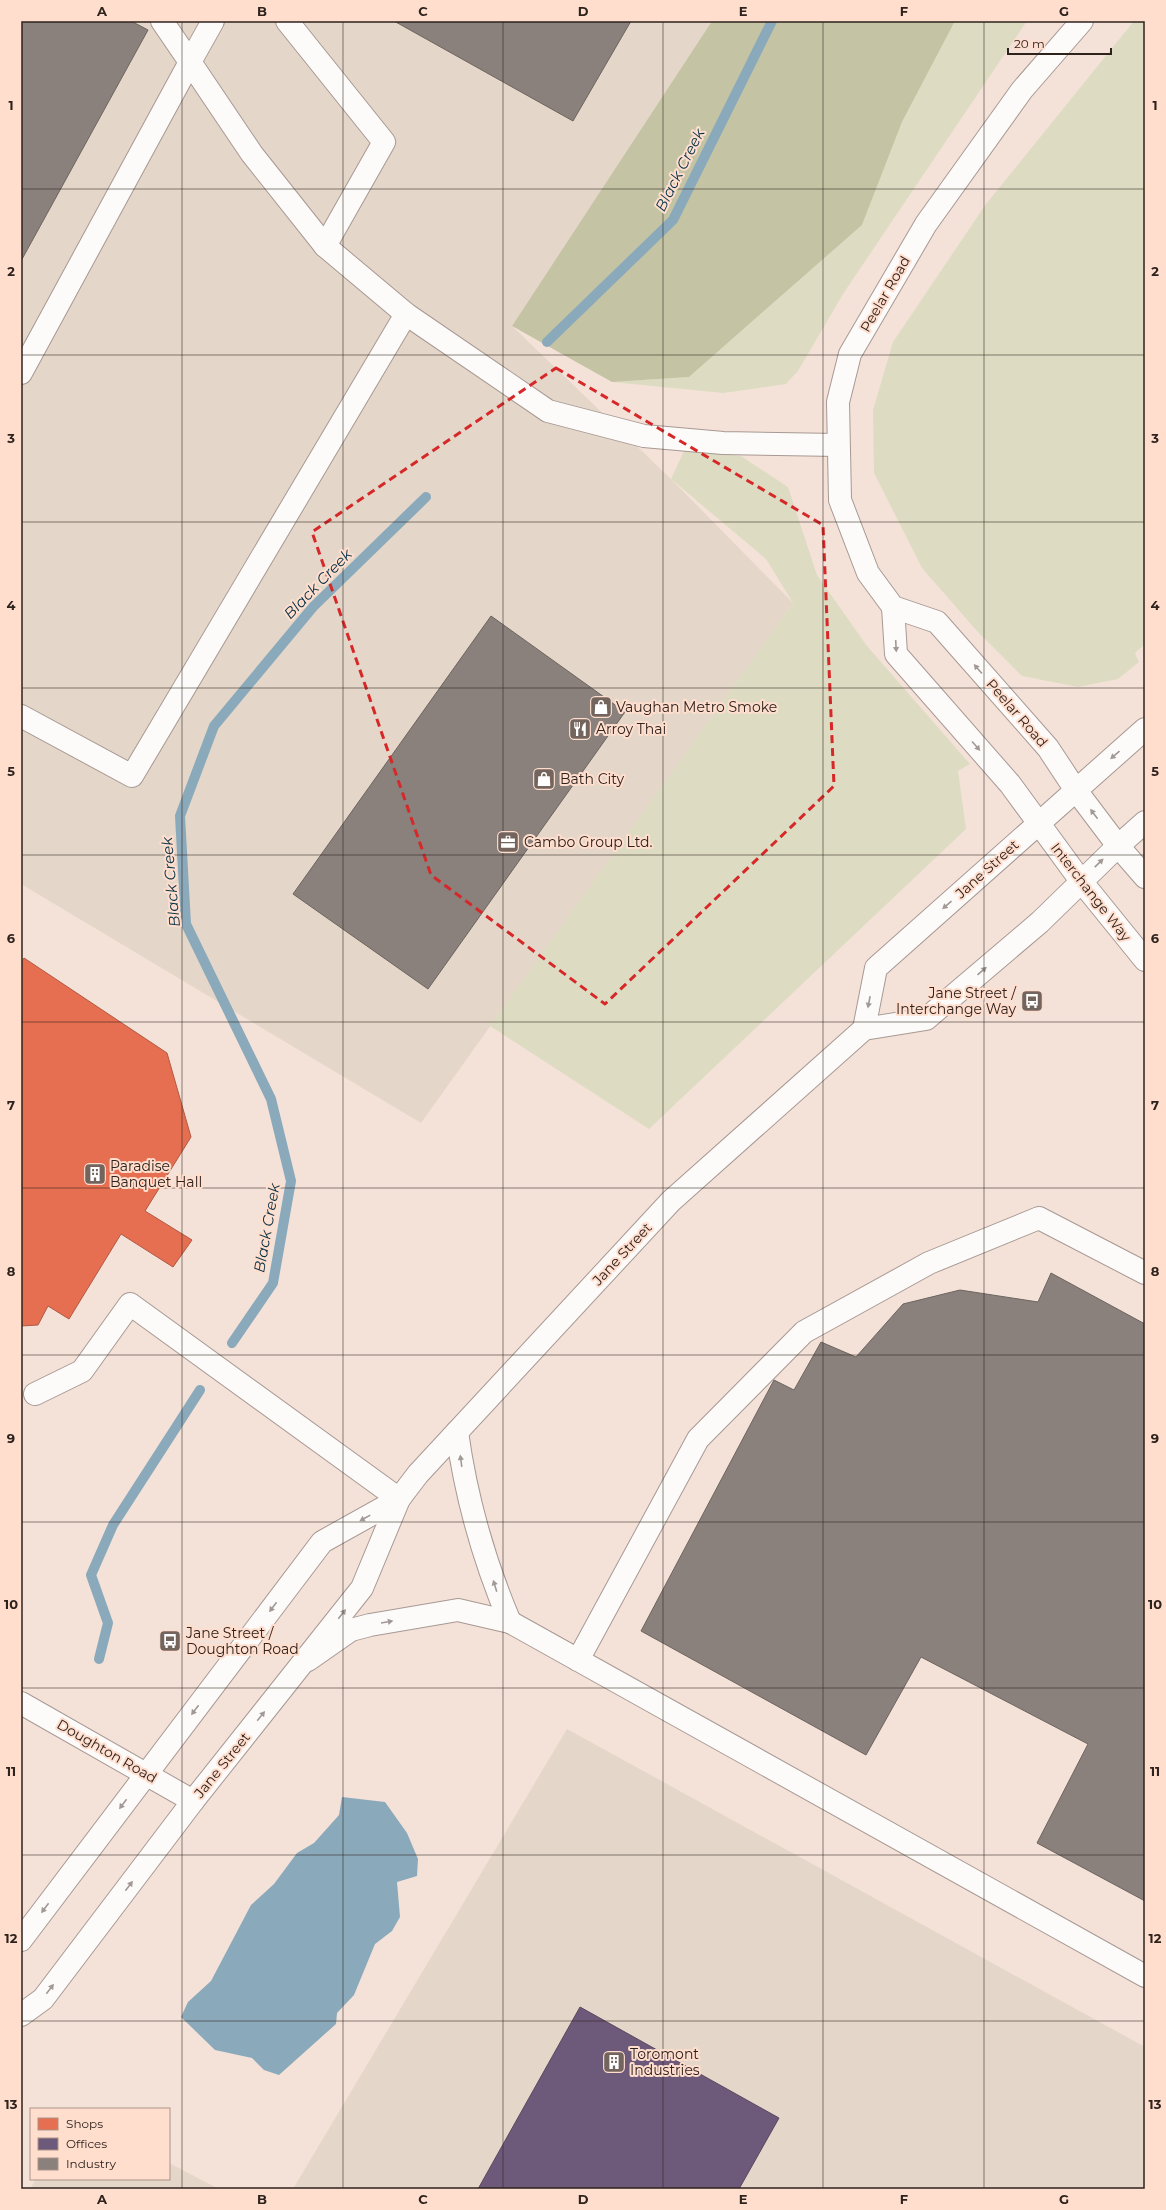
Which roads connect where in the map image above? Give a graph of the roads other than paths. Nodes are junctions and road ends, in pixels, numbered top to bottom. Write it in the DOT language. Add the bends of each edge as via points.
graph roads {
  1 [pos="162,21"];
  2 [pos="213,21"];
  3 [pos="287,21"];
  4 [pos="1082,21"];
  5 [pos="190,62"];
  6 [pos="325,246"];
  7 [pos="406,314"];
  8 [pos="21,373"];
  9 [pos="838,445"];
  10 [pos="893,607"];
  11 [pos="21,716"];
  12 [pos="1145,729"];
  13 [pos="1075,789"];
  14 [pos="1145,822"];
  15 [pos="1038,823"];
  16 [pos="1118,846"];
  17 [pos="1145,877"];
  18 [pos="1081,881"];
  19 [pos="1145,960"];
  20 [pos="864,1029"];
  21 [pos="1145,1273"];
  22 [pos="35,1394"];
  23 [pos="457,1432"];
  24 [pos="399,1499"];
  25 [pos="510,1622"];
  26 [pos="578,1660"];
  27 [pos="304,1663"];
  28 [pos="21,1703"];
  29 [pos="147,1773"];
  30 [pos="193,1801"];
  31 [pos="21,1940"];
  32 [pos="1145,1976"];
  33 [pos="21,2015"];
  1 -- 5 [label="main road"];
  2 -- 5 [label="main road"];
  3 -- 6 [label="main road" via="384,142"];
  4 -- 9 [label="main road, Peelar Road" via="1022,90 926,224 850,354 838,402"];
  5 -- 6 [label="main road" via="252,154"];
  5 -- 8 [label="main road"];
  6 -- 7 [label="main road"];
  7 -- 9 [label="main road" via="548,410 644,436 723,444"];
  7 -- 11 [label="main road" via="132,776"];
  9 -- 10 [label="main road, Peelar Road" via="840,500 868,573"];
  13 -- 10 [label="main road, Peelar Road, one-way" via="1048,748 936,622"];
  10 -- 15 [label="main road, one-way" via="896,654 1010,784"];
  12 -- 13 [label="main road, Jane Street, one-way"];
  13 -- 15 [label="main road, Jane Street"];
  16 -- 13 [label="main road, Peelar Road, one-way"];
  14 -- 16 [label="main road"];
  15 -- 18 [label="main road, Interchange Way"];
  15 -- 20 [label="main road, Jane Street, one-way" via="876,968"];
  16 -- 17 [label="main road"];
  18 -- 16 [label="main road, one-way"];
  18 -- 19 [label="main road, Interchange Way"];
  20 -- 18 [label="main road, one-way" via="926,1019 1040,922"];
  20 -- 23 [label="main road, Jane Street" via="671,1201"];
  21 -- 26 [label="main road" via="1039,1218 929,1263 804,1332 698,1439"];
  22 -- 24 [label="main road" via="82,1371 130,1304"];
  23 -- 24 [label="main road, Jane Street"];
  25 -- 23 [label="main road, one-way" via="496,1589 464,1482"];
  27 -- 24 [label="main road, Jane Street, one-way" via="362,1588"];
  24 -- 29 [label="main road, Jane Street, one-way" via="322,1542"];
  25 -- 26 [label="main road"];
  27 -- 25 [label="main road, one-way" via="351,1630 370,1625 458,1610"];
  26 -- 32 [label="main road"];
  30 -- 27 [label="main road, Jane Street, one-way"];
  28 -- 29 [label="main road, Doughton Road"];
  29 -- 30 [label="main road, Doughton Road"];
  29 -- 31 [label="main road, Jane Street, one-way"];
  33 -- 30 [label="main road, Jane Street, one-way" via="42,1999"];
}
